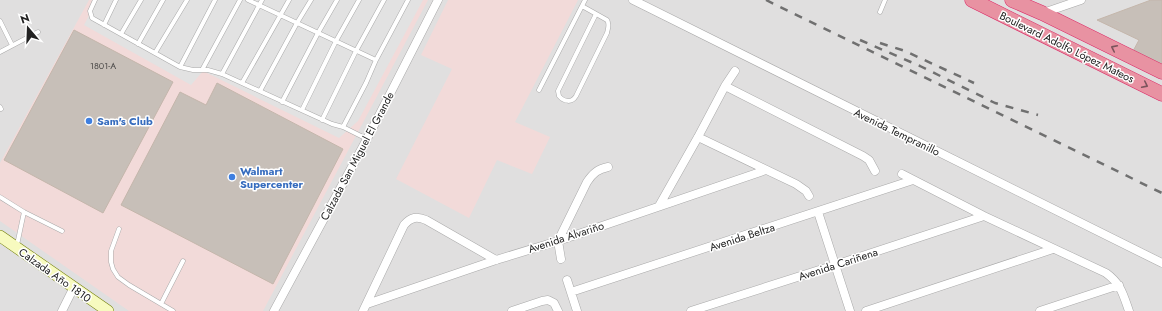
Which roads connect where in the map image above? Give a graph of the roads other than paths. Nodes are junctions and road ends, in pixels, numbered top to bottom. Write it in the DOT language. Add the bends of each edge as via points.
graph roads {
  1 [pos="95,0"];
  2 [pos="116,0"];
  3 [pos="140,0"];
  4 [pos="163,0"];
  5 [pos="187,0"];
  6 [pos="215,0"];
  7 [pos="240,0"];
  8 [pos="248,0"];
  9 [pos="262,0"];
  10 [pos="289,0"];
  11 [pos="311,0"];
  12 [pos="337,0"];
  13 [pos="359,0"];
  14 [pos="384,0"];
  15 [pos="408,0"];
  16 [pos="438,0"];
  17 [pos="585,0"];
  18 [pos="633,0"];
  19 [pos="885,0"];
  20 [pos="972,0"];
  21 [pos="1012,0"];
  22 [pos="1081,0"];
  23 [pos="259,5"];
  24 [pos="582,6"];
  25 [pos="880,12"];
  26 [pos="1042,13"];
  27 [pos="596,14"];
  28 [pos="280,15"];
  29 [pos="0,21"];
  30 [pos="297,23"];
  31 [pos="104,25"];
  32 [pos="38,32"];
  33 [pos="318,33"];
  34 [pos="121,34"];
  35 [pos="336,41"];
  36 [pos="138,44"];
  37 [pos="12,45"];
  38 [pos="356,50"];
  39 [pos="0,52"];
  40 [pos="155,53"];
  41 [pos="376,60"];
  42 [pos="180,67"];
  43 [pos="202,70"];
  44 [pos="735,71"];
  45 [pos="1162,72"];
  46 [pos="222,74"];
  47 [pos="242,83"];
  48 [pos="725,86"];
  49 [pos="538,90"];
  50 [pos="260,91"];
  51 [pos="1162,94"];
  52 [pos="282,102"];
  53 [pos="302,110"];
  54 [pos="322,120"];
  55 [pos="343,127"];
  56 [pos="698,137"];
  57 [pos="367,139"];
  58 [pos="608,167"];
  59 [pos="766,170"];
  60 [pos="875,172"];
  61 [pos="902,174"];
  62 [pos="913,180"];
  63 [pos="809,196"];
  64 [pos="0,197"];
  65 [pos="659,206"];
  66 [pos="24,212"];
  67 [pos="818,212"];
  68 [pos="984,216"];
  69 [pos="119,229"];
  70 [pos="62,231"];
  71 [pos="1,237"];
  72 [pos="558,241"];
  73 [pos="16,248"];
  74 [pos="1052,249"];
  75 [pos="561,259"];
  76 [pos="496,260"];
  77 [pos="183,261"];
  78 [pos="1162,263"];
  79 [pos="836,265"];
  80 [pos="567,280"];
  81 [pos="1119,285"];
  82 [pos="74,287"];
  83 [pos="571,292"];
  84 [pos="161,304"];
  85 [pos="365,307"];
  86 [pos="62,311"];
  87 [pos="108,311"];
  88 [pos="173,311"];
  89 [pos="274,311"];
  90 [pos="512,311"];
  91 [pos="558,311"];
  92 [pos="577,311"];
  93 [pos="691,311"];
  94 [pos="850,311"];
  95 [pos="866,311"];
  96 [pos="1040,311"];
  97 [pos="1129,311"];
  1 -- 31 [label="lane" via="90,11 92,18"];
  2 -- 31 [label="lane"];
  3 -- 34 [label="lane"];
  4 -- 36 [label="lane"];
  5 -- 40 [label="lane"];
  6 -- 42 [label="lane"];
  7 -- 43 [label="lane"];
  8 -- 23 [label="lane"];
  9 -- 23 [label="lane"];
  10 -- 28 [label="lane"];
  11 -- 30 [label="lane"];
  12 -- 33 [label="lane"];
  13 -- 35 [label="lane"];
  14 -- 38 [label="lane"];
  15 -- 41 [label="lane"];
  16 -- 57 [label="street, Calzada San Miguel El Grande"];
  17 -- 24 [label="lane"];
  18 -- 78 [label="street, Avenida Tempranillo"];
  19 -- 25 [label="lane"];
  20 -- 51 [label="highway, Boulevard Adolfo López Mateos, one-way"];
  21 -- 26 [label="highway, Boulevard Adolfo López Mateos"];
  22 -- 26 [label="street"];
  23 -- 28 [label="lane"];
  23 -- 46 [label="lane"];
  24 -- 27 [label="lane"];
  24 -- 49 [label="lane"];
  45 -- 26 [label="highway, Boulevard Adolfo López Mateos, one-way"];
  27 -- 27 [label="lane" via="558,91 564,100 569,101 576,96 607,33 609,22"];
  28 -- 30 [label="lane"];
  28 -- 47 [label="lane"];
  29 -- 37 [label="lane"];
  30 -- 33 [label="lane"];
  30 -- 50 [label="lane"];
  31 -- 34 [label="lane"];
  32 -- 37 [label="lane"];
  33 -- 35 [label="lane"];
  33 -- 52 [label="lane"];
  34 -- 36 [label="lane"];
  35 -- 38 [label="lane"];
  35 -- 53 [label="lane"];
  36 -- 40 [label="lane"];
  37 -- 39 [label="lane"];
  38 -- 41 [label="lane"];
  38 -- 54 [label="lane"];
  40 -- 42 [label="lane"];
  41 -- 55 [label="lane"];
  42 -- 43 [label="lane"];
  43 -- 46 [label="lane"];
  44 -- 48 [label="street"];
  46 -- 47 [label="lane"];
  47 -- 50 [label="lane"];
  48 -- 56 [label="street"];
  48 -- 60 [label="street" via="863,156 869,160"];
  50 -- 52 [label="lane"];
  52 -- 53 [label="lane"];
  53 -- 54 [label="lane"];
  54 -- 55 [label="lane"];
  55 -- 57 [label="lane"];
  56 -- 59 [label="street"];
  56 -- 65 [label="street"];
  57 -- 89 [label="street, Calzada San Miguel El Grande"];
  58 -- 72 [label="street" via="592,174"];
  59 -- 63 [label="street" via="796,184"];
  59 -- 65 [label="street, Avenida Alvariño"];
  61 -- 62 [label="street"];
  62 -- 67 [label="street, Avenida Beltza"];
  62 -- 68 [label="street"];
  64 -- 66 [label="lane"];
  65 -- 72 [label="street, Avenida Alvariño"];
  66 -- 70 [label="lane"];
  66 -- 73 [label="lane"];
  67 -- 79 [label="street"];
  67 -- 83 [label="street, Avenida Beltza"];
  68 -- 74 [label="street"];
  68 -- 79 [label="street, Avenida Cariñena"];
  69 -- 84 [label="lane" via="111,250 113,269 118,277"];
  71 -- 73 [label="street, Calzada Año 1810"];
  72 -- 75 [label="street"];
  72 -- 76 [label="street, Avenida Alvariño"];
  73 -- 82 [label="street, Calzada Año 1810"];
  74 -- 81 [label="street" via="1106,273"];
  74 -- 95 [label="street"];
  76 -- 85 [label="street, Avenida Alvariño"];
  76 -- 85 [label="street" via="426,220 412,218 404,225"];
  77 -- 84 [label="lane"];
  79 -- 93 [label="street, Avenida Cariñena"];
  79 -- 94 [label="street"];
  80 -- 83 [label="street"];
  81 -- 96 [label="street"];
  81 -- 97 [label="street"];
  82 -- 86 [label="street"];
  82 -- 87 [label="street, Calzada Año 1810"];
  83 -- 92 [label="street"];
  84 -- 88 [label="lane"];
  90 -- 91 [label="street" via="542,301 551,301"];
}
